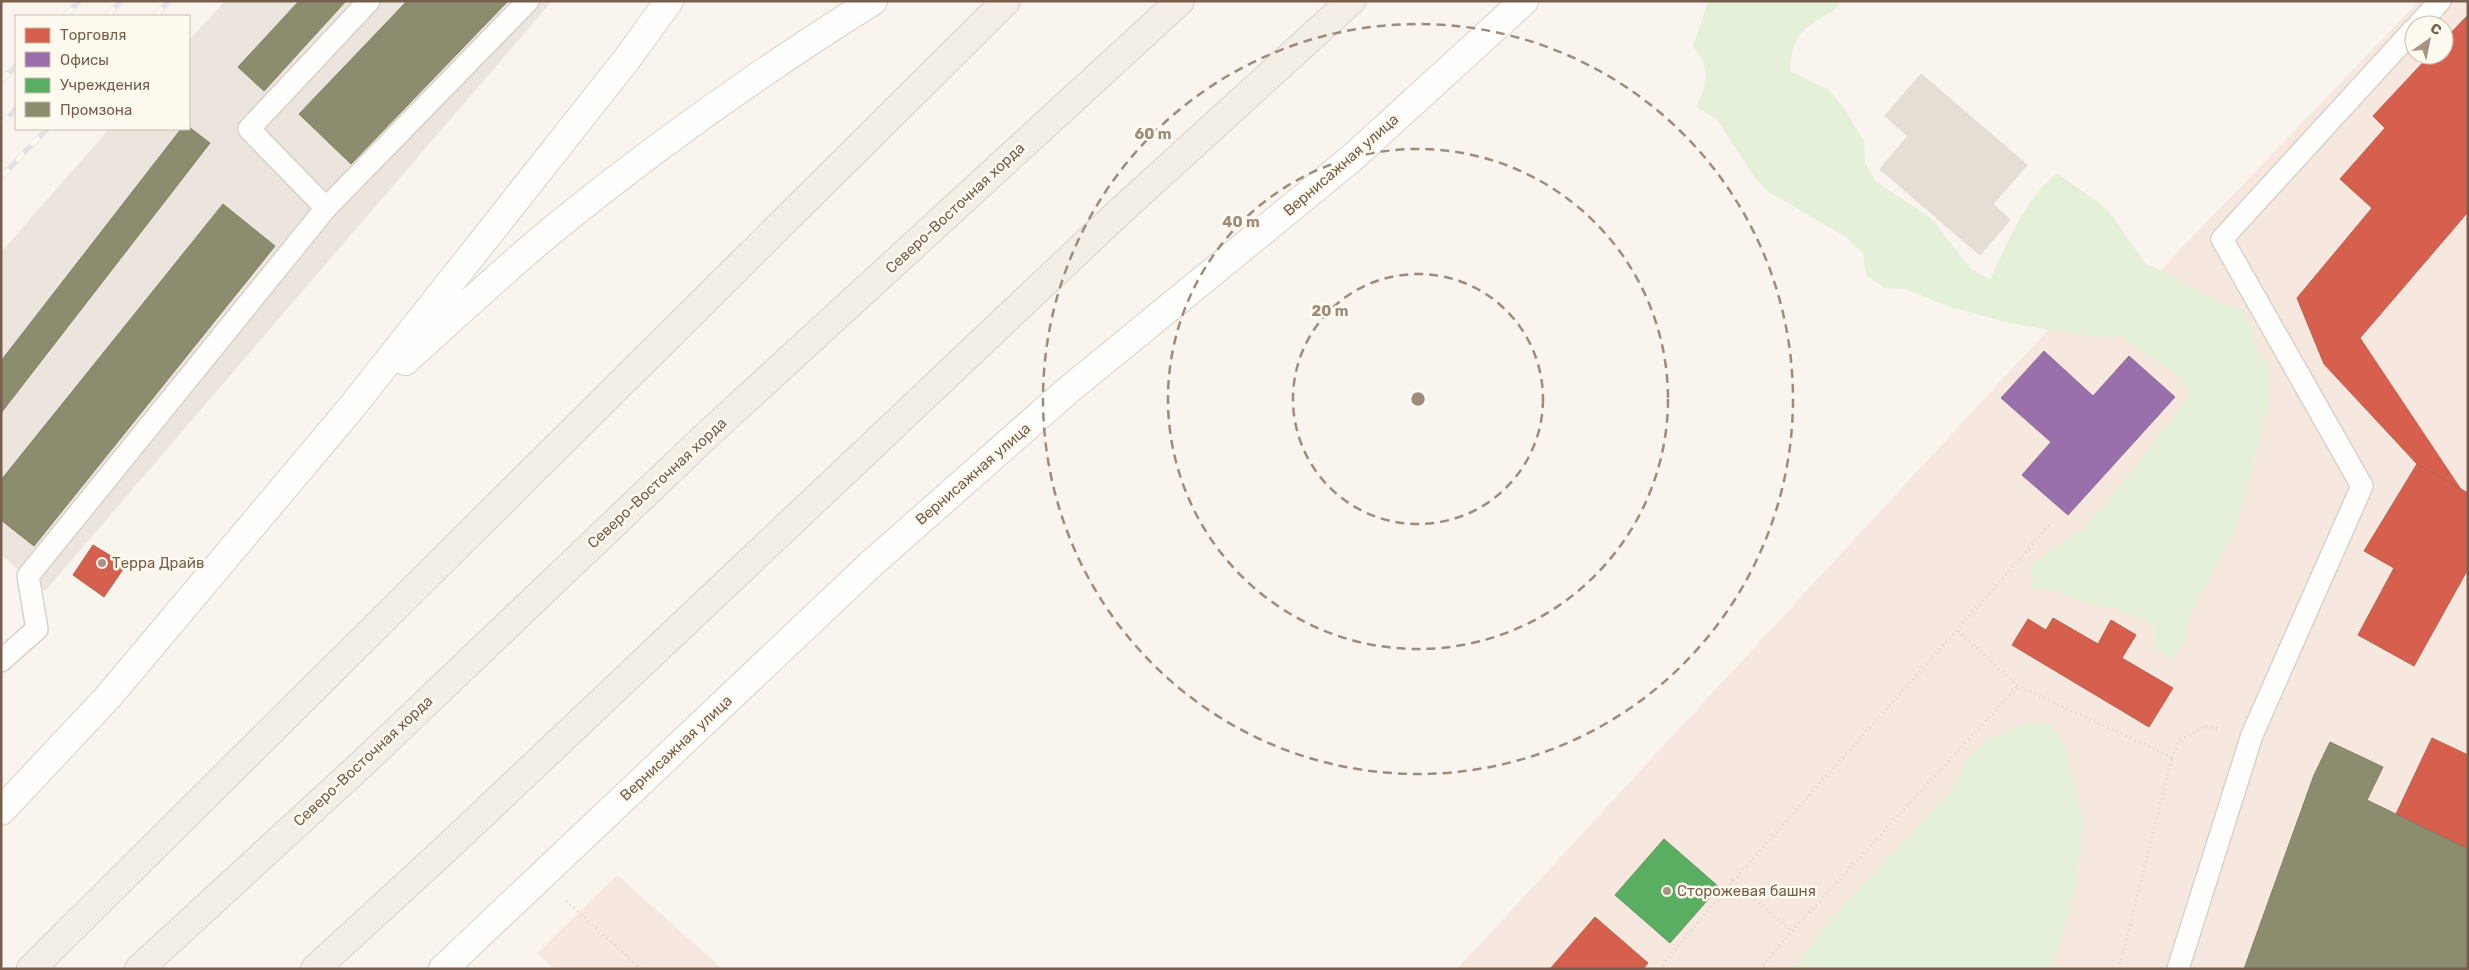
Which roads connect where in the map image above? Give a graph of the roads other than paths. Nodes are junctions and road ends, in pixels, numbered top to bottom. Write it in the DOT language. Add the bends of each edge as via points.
graph roads {
  1 [pos="370,1"];
  2 [pos="528,1"];
  3 [pos="669,1"];
  4 [pos="873,1"];
  5 [pos="1006,1"];
  6 [pos="1180,1"];
  7 [pos="1351,1"];
  8 [pos="1524,1"];
  9 [pos="2440,1"];
  10 [pos="2427,15"];
  11 [pos="2404,40"];
  12 [pos="326,208"];
  13 [pos="351,408"];
  14 [pos="1,661"];
  15 [pos="1,811"];
  16 [pos="31,969"];
  17 [pos="139,969"];
  18 [pos="315,969"];
  19 [pos="443,969"];
  20 [pos="2178,969"];
  1 -- 12 [label="lane" via="249,129"];
  2 -- 12 [label="lane"];
  3 -- 13 [label="street" via="627,59"];
  4 -- 13 [label="street" via="782,58 655,149 554,228"];
  5 -- 16 [label="main road"];
  6 -- 17 [label="main road, Северо-Восточная хорда" via="714,428 362,763"];
  7 -- 18 [label="main road" via="1115,216"];
  8 -- 19 [label="street, Вернисажная улица" via="1352,158 1066,392 871,564"];
  9 -- 10 [label="lane"];
  11 -- 20 [label="lane" via="2222,239 2362,486 2252,735"];
  12 -- 14 [label="lane" via="28,576 37,629"];
  13 -- 15 [label="street" via="108,697"];
}
